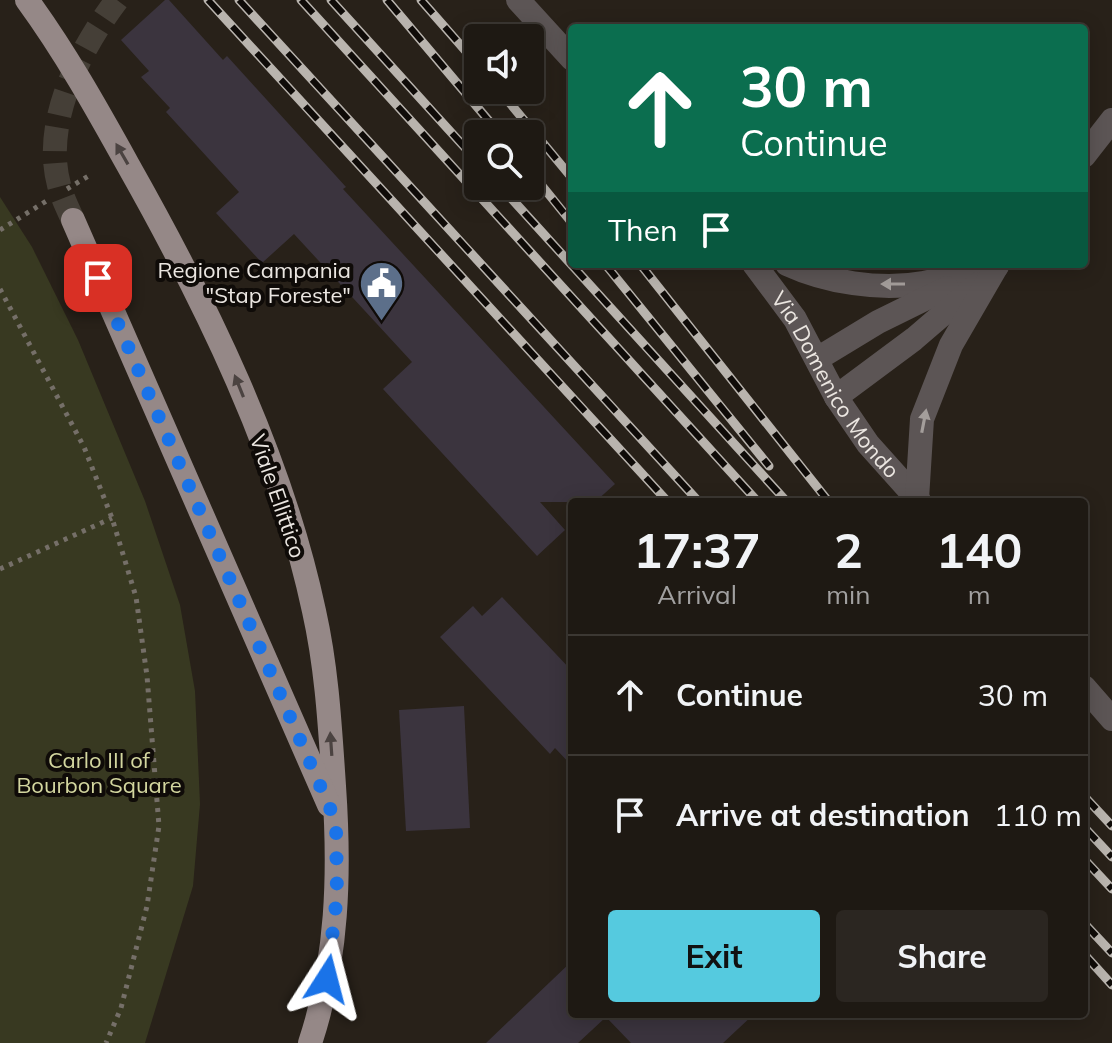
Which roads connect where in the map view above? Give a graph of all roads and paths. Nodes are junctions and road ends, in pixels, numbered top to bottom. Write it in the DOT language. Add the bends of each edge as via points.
graph roads {
  1 [pos="27,0"];
  2 [pos="518,0"];
  3 [pos="568,55"];
  4 [pos="1112,120"];
  5 [pos="1088,151"];
  6 [pos="90,175"];
  7 [pos="64,190"];
  8 [pos="51,198"];
  9 [pos="73,220"];
  10 [pos="0,230"];
  11 [pos="757,268"];
  12 [pos="796,268"];
  13 [pos="986,268"];
  14 [pos="991,268"];
  15 [pos="995,268"];
  16 [pos="996,268"];
  17 [pos="0,289"];
  18 [pos="817,359"];
  19 [pos="836,397"];
  20 [pos="916,498"];
  21 [pos="918,498"];
  22 [pos="112,518"];
  23 [pos="0,569"];
  24 [pos="1088,692"];
  25 [pos="1112,719"];
  26 [pos="336,822"];
  27 [pos="106,1043"];
  28 [pos="310,1043"];
  26 -- 1 [label="main road, Viale Ellittico, one-way" via="320,638 304,569 264,452 227,358 175,250"];
  2 -- 3 [label="street"];
  4 -- 5 [label="street"];
  6 -- 7 [label="path"];
  8 -- 10 [label="path"];
  9 -- 26 [label="main road"];
  11 -- 18 [label="street, Via Domenico Mondo"];
  13 -- 12 [label="street, one-way" via="919,284 859,284"];
  14 -- 18 [label="street" via="910,305"];
  15 -- 19 [label="street" via="914,339"];
  21 -- 16 [label="street, one-way" via="922,419 951,345"];
  17 -- 22 [label="path" via="84,447"];
  18 -- 19 [label="street, Via Domenico Mondo"];
  19 -- 20 [label="street, Via Domenico Mondo" via="868,444"];
  22 -- 23 [label="path"];
  22 -- 27 [label="path" via="136,597 159,826 147,906 121,1008"];
  24 -- 25 [label="street"];
  26 -- 28 [label="main road, Viale Ellittico" via="334,928 324,996"];
}
